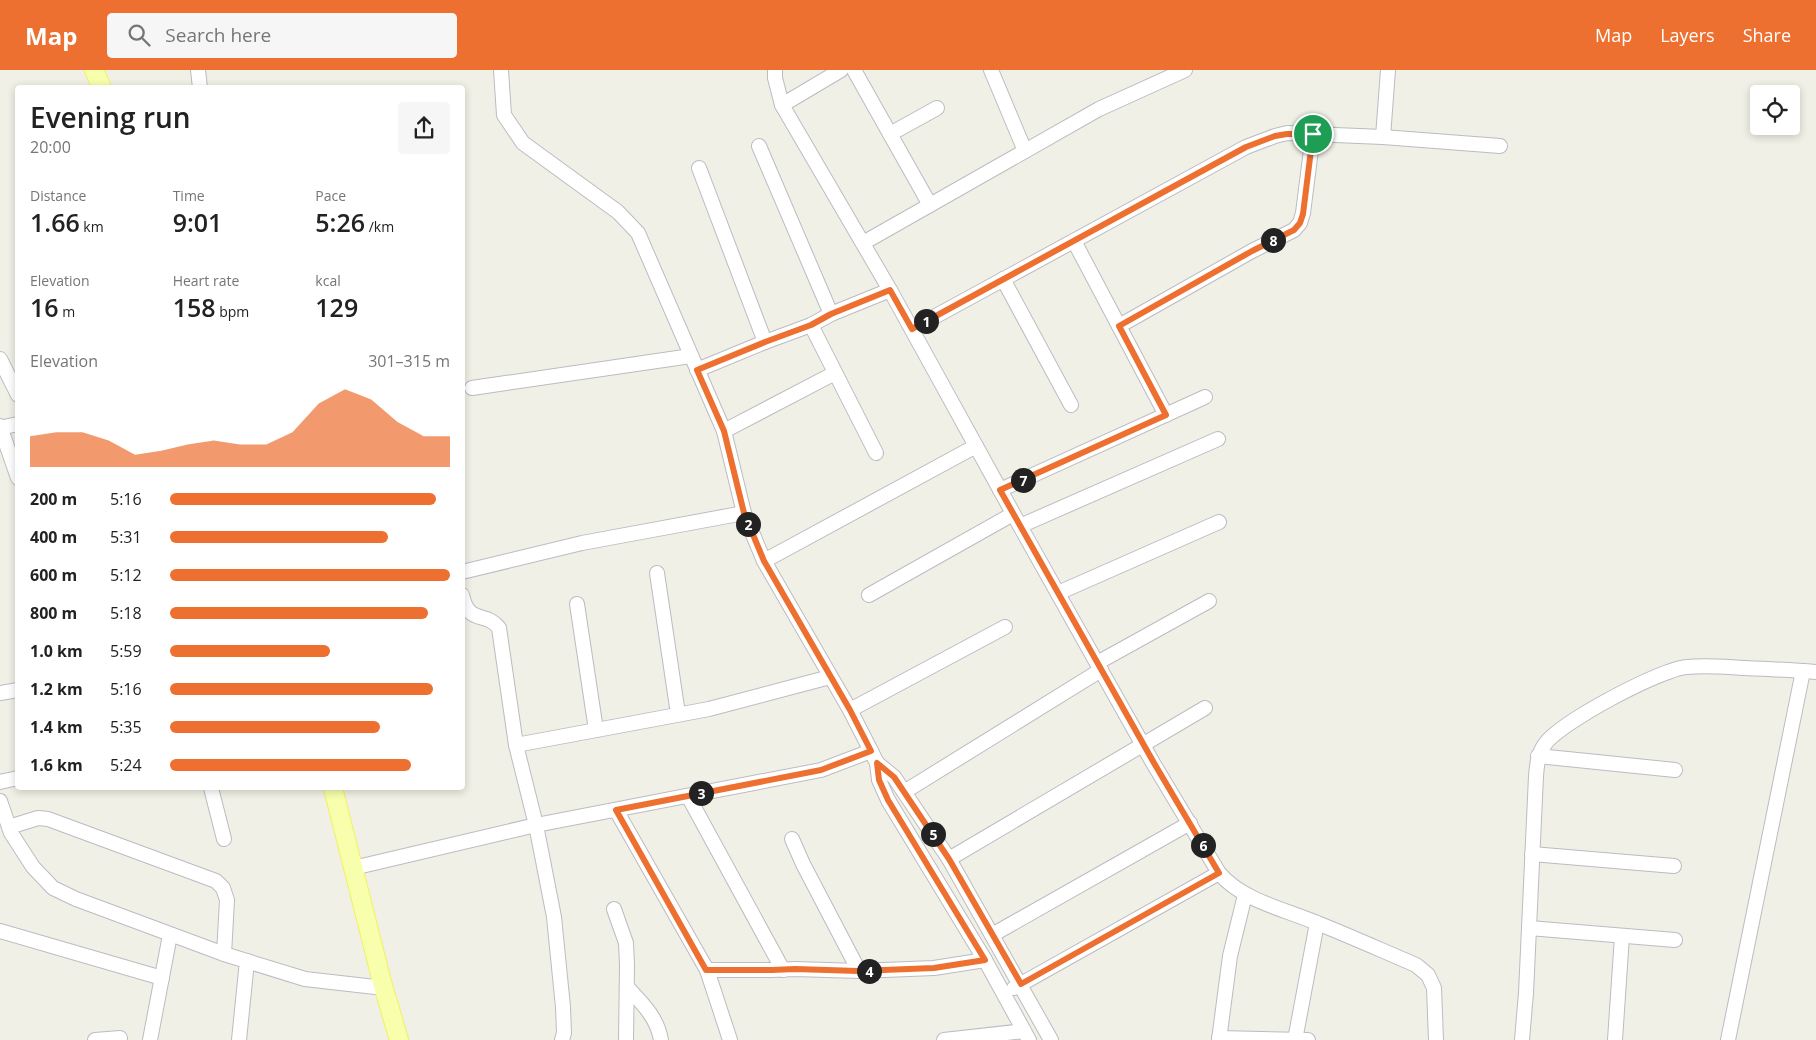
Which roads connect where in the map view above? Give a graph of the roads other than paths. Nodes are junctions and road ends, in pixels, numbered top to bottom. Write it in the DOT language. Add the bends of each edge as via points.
graph roads {
  1 [pos="94,70"];
  2 [pos="198,70"];
  3 [pos="501,70"];
  4 [pos="775,70"];
  5 [pos="841,70"];
  6 [pos="854,70"];
  7 [pos="991,70"];
  8 [pos="1185,70"];
  9 [pos="1388,70"];
  10 [pos="1163,75"];
  11 [pos="101,85"];
  12 [pos="200,85"];
  13 [pos="782,105"];
  14 [pos="937,108"];
  15 [pos="890,134"];
  16 [pos="1313,134"];
  17 [pos="1383,137"];
  18 [pos="759,146"];
  19 [pos="1500,146"];
  20 [pos="1025,151"];
  21 [pos="699,168"];
  22 [pos="930,205"];
  23 [pos="1074,241"];
  24 [pos="863,243"];
  25 [pos="1003,279"];
  26 [pos="890,290"];
  27 [pos="831,314"];
  28 [pos="811,325"];
  29 [pos="1119,326"];
  30 [pos="912,329"];
  31 [pos="765,342"];
  32 [pos="691,356"];
  33 [pos="0,359"];
  34 [pos="697,370"];
  35 [pos="836,373"];
  36 [pos="472,388"];
  37 [pos="15,389"];
  38 [pos="1204,397"];
  39 [pos="1071,405"];
  40 [pos="1166,415"];
  41 [pos="15,426"];
  42 [pos="724,431"];
  43 [pos="4,433"];
  44 [pos="1218,439"];
  45 [pos="976,446"];
  46 [pos="876,453"];
  47 [pos="15,468"];
  48 [pos="1000,490"];
  49 [pos="744,513"];
  50 [pos="1016,520"];
  51 [pos="1219,522"];
  52 [pos="764,561"];
  53 [pos="465,571"];
  54 [pos="657,573"];
  55 [pos="1058,593"];
  56 [pos="869,596"];
  57 [pos="1209,601"];
  58 [pos="465,602"];
  59 [pos="577,604"];
  60 [pos="1004,627"];
  61 [pos="1099,667"];
  62 [pos="1809,671"];
  63 [pos="830,677"];
  64 [pos="15,690"];
  65 [pos="0,693"];
  66 [pos="1204,708"];
  67 [pos="850,710"];
  68 [pos="678,714"];
  69 [pos="596,730"];
  70 [pos="516,744"];
  71 [pos="1143,744"];
  72 [pos="1538,756"];
  73 [pos="874,757"];
  74 [pos="1674,770"];
  75 [pos="15,779"];
  76 [pos="0,782"];
  77 [pos="212,790"];
  78 [pos="334,790"];
  79 [pos="904,792"];
  80 [pos="688,796"];
  81 [pos="0,801"];
  82 [pos="616,810"];
  83 [pos="1190,823"];
  84 [pos="536,825"];
  85 [pos="10,827"];
  86 [pos="224,839"];
  87 [pos="792,839"];
  88 [pos="1532,854"];
  89 [pos="949,859"];
  90 [pos="1674,866"];
  91 [pos="353,868"];
  92 [pos="1219,873"];
  93 [pos="1245,895"];
  94 [pos="614,909"];
  95 [pos="1317,923"];
  96 [pos="1528,928"];
  97 [pos="0,931"];
  98 [pos="170,935"];
  99 [pos="992,935"];
  100 [pos="1622,936"];
  101 [pos="1674,940"];
  102 [pos="224,954"];
  103 [pos="985,960"];
  104 [pos="247,961"];
  105 [pos="706,970"];
  106 [pos="783,970"];
  107 [pos="858,971"];
  108 [pos="162,978"];
  109 [pos="1021,984"];
  110 [pos="627,987"];
  111 [pos="384,988"];
  112 [pos="1004,993"];
  113 [pos="1027,1036"];
  114 [pos="120,1038"];
  115 [pos="1219,1039"];
  116 [pos="95,1040"];
  117 [pos="150,1040"];
  118 [pos="239,1040"];
  119 [pos="399,1040"];
  120 [pos="562,1040"];
  121 [pos="626,1040"];
  122 [pos="661,1040"];
  123 [pos="730,1040"];
  124 [pos="944,1040"];
  125 [pos="1051,1040"];
  126 [pos="1295,1040"];
  127 [pos="1308,1040"];
  128 [pos="1436,1040"];
  129 [pos="1522,1040"];
  130 [pos="1615,1040"];
  131 [pos="1728,1040"];
  1 -- 11 [label="main road"];
  2 -- 12 [label="street"];
  3 -- 32 [label="street" via="504,114 523,143 618,212 638,233"];
  4 -- 13 [label="street"];
  5 -- 13 [label="street"];
  6 -- 15 [label="street"];
  7 -- 20 [label="street"];
  8 -- 10 [label="street"];
  9 -- 17 [label="street"];
  10 -- 20 [label="street"];
  13 -- 24 [label="street"];
  14 -- 15 [label="street"];
  15 -- 22 [label="street"];
  16 -- 17 [label="street"];
  16 -- 23 [label="street" via="1275,136 1246,147"];
  16 -- 29 [label="street" via="1303,214 1294,230"];
  17 -- 19 [label="street"];
  18 -- 27 [label="street"];
  20 -- 22 [label="street"];
  21 -- 31 [label="street"];
  22 -- 24 [label="street"];
  23 -- 25 [label="street"];
  23 -- 29 [label="street"];
  24 -- 26 [label="street"];
  25 -- 30 [label="street"];
  25 -- 39 [label="street"];
  26 -- 27 [label="street"];
  26 -- 30 [label="street"];
  27 -- 28 [label="street"];
  28 -- 31 [label="street"];
  28 -- 35 [label="street"];
  29 -- 40 [label="street"];
  30 -- 45 [label="street"];
  31 -- 34 [label="street"];
  32 -- 34 [label="street"];
  32 -- 36 [label="street"];
  33 -- 37 [label="street"];
  34 -- 42 [label="street"];
  35 -- 42 [label="street"];
  35 -- 46 [label="street"];
  38 -- 40 [label="street"];
  40 -- 48 [label="street"];
  41 -- 43 [label="street"];
  42 -- 49 [label="street"];
  43 -- 47 [label="street"];
  44 -- 50 [label="street"];
  45 -- 48 [label="street"];
  45 -- 52 [label="street"];
  48 -- 50 [label="street"];
  49 -- 52 [label="street"];
  49 -- 53 [label="street" via="582,543"];
  50 -- 55 [label="street"];
  50 -- 56 [label="street"];
  51 -- 55 [label="street"];
  52 -- 63 [label="street"];
  54 -- 68 [label="street"];
  55 -- 61 [label="street"];
  57 -- 61 [label="street"];
  58 -- 70 [label="street" via="473,615 494,622 499,628"];
  59 -- 69 [label="street"];
  60 -- 67 [label="street"];
  61 -- 71 [label="street"];
  61 -- 79 [label="street"];
  62 -- 72 [label="street" via="1708,666 1685,667 1660,674 1568,724 1546,742"];
  62 -- 131 [label="street"];
  63 -- 67 [label="street"];
  63 -- 68 [label="street"];
  64 -- 65 [label="street"];
  66 -- 71 [label="street"];
  67 -- 73 [label="street"];
  68 -- 69 [label="street"];
  69 -- 70 [label="street"];
  70 -- 84 [label="street"];
  71 -- 83 [label="street"];
  71 -- 89 [label="street"];
  72 -- 74 [label="street"];
  72 -- 88 [label="street"];
  73 -- 79 [label="street"];
  73 -- 80 [label="street"];
  73 -- 103 [label="street" via="888,800"];
  75 -- 76 [label="street"];
  77 -- 86 [label="street"];
  78 -- 91 [label="main road"];
  79 -- 89 [label="street"];
  80 -- 82 [label="street"];
  80 -- 106 [label="street"];
  81 -- 85 [label="street"];
  82 -- 84 [label="street"];
  82 -- 105 [label="street"];
  83 -- 92 [label="street"];
  83 -- 99 [label="street"];
  84 -- 91 [label="street"];
  84 -- 120 [label="street" via="554,917 563,1007"];
  85 -- 98 [label="street" via="33,866 53,888"];
  85 -- 102 [label="street" via="38,818 48,820 216,881 223,888 227,900"];
  87 -- 107 [label="street"];
  88 -- 90 [label="street"];
  88 -- 96 [label="street"];
  89 -- 99 [label="street"];
  91 -- 111 [label="main road"];
  92 -- 93 [label="street"];
  92 -- 109 [label="street"];
  93 -- 95 [label="street"];
  93 -- 115 [label="street" via="1230,956"];
  94 -- 110 [label="street" via="626,943"];
  95 -- 126 [label="street"];
  95 -- 128 [label="street" via="1416,965 1428,974 1434,988"];
  96 -- 100 [label="street"];
  96 -- 129 [label="street"];
  97 -- 108 [label="street"];
  98 -- 102 [label="street"];
  98 -- 108 [label="street"];
  99 -- 109 [label="street"];
  100 -- 101 [label="street"];
  100 -- 130 [label="street"];
  102 -- 104 [label="street"];
  103 -- 107 [label="street" via="934,968"];
  103 -- 112 [label="street"];
  104 -- 111 [label="street" via="306,979"];
  104 -- 118 [label="street"];
  105 -- 106 [label="street"];
  105 -- 123 [label="street"];
  106 -- 107 [label="street"];
  108 -- 117 [label="street"];
  109 -- 112 [label="street"];
  109 -- 125 [label="street"];
  110 -- 121 [label="street"];
  110 -- 122 [label="street" via="650,1011 660,1030"];
  111 -- 119 [label="main road"];
  112 -- 113 [label="street"];
  113 -- 124 [label="street"];
  114 -- 116 [label="street"];
  115 -- 126 [label="street"];
  126 -- 127 [label="street"];
}
